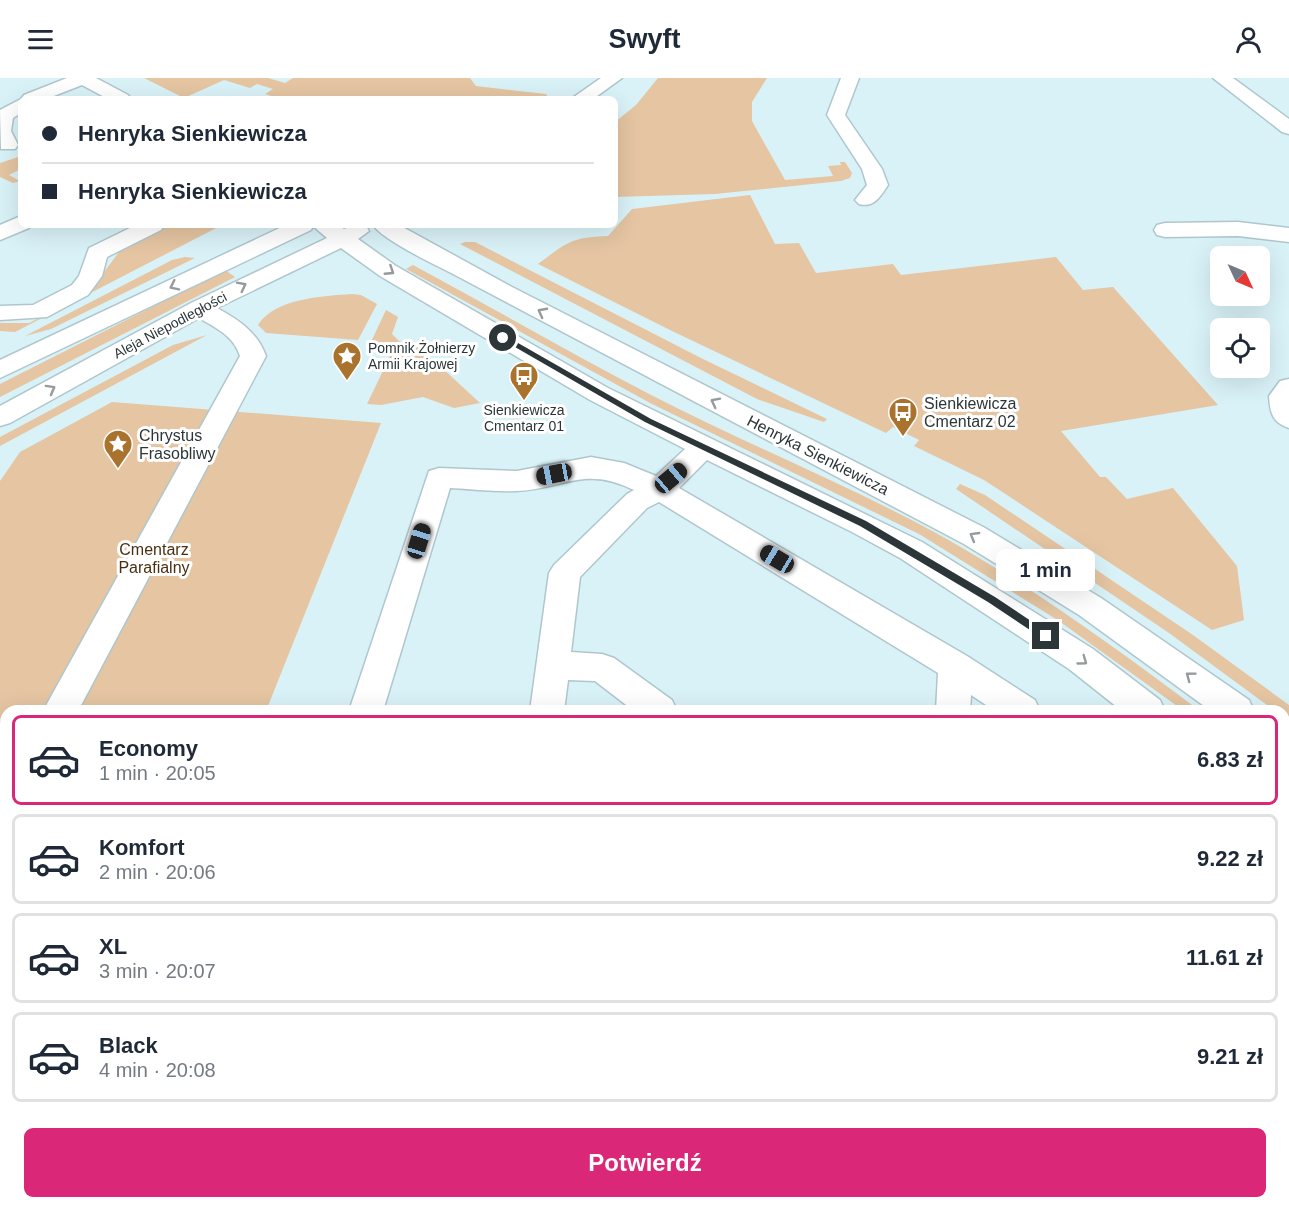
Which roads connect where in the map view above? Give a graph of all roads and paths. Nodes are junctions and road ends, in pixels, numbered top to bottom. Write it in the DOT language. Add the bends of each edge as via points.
graph roads {
  1 [pos="82,78"];
  2 [pos="614,78"];
  3 [pos="625,78"];
  4 [pos="850,78"];
  5 [pos="1222,78"];
  6 [pos="37,96"];
  7 [pos="116,96"];
  8 [pos="585,96"];
  9 [pos="613,96"];
  10 [pos="18,107"];
  11 [pos="1289,129"];
  12 [pos="10,148"];
  13 [pos="866,200"];
  14 [pos="18,224"];
  15 [pos="147,228"];
  16 [pos="297,228"];
  17 [pos="352,228"];
  18 [pos="389,228"];
  19 [pos="1165,230"];
  20 [pos="332,231"];
  21 [pos="0,233"];
  22 [pos="1289,235"];
  23 [pos="199,308"];
  24 [pos="0,313"];
  25 [pos="0,370"];
  26 [pos="1289,387"];
  27 [pos="0,417"];
  28 [pos="1289,419"];
  29 [pos="704,446"];
  30 [pos="659,489"];
  31 [pos="554,665"];
  32 [pos="955,666"];
  33 [pos="63,705"];
  34 [pos="368,705"];
  35 [pos="548,705"];
  36 [pos="652,705"];
  37 [pos="953,705"];
  38 [pos="1014,705"];
  39 [pos="1140,705"];
  40 [pos="1229,705"];
  1 -- 6 [label="street"];
  1 -- 7 [label="street"];
  2 -- 8 [label="street"];
  3 -- 9 [label="street"];
  4 -- 13 [label="street" via="836,116 872,169 878,185"];
  5 -- 11 [label="street"];
  10 -- 12 [label="street" via="4,116 1,131"];
  14 -- 21 [label="street"];
  15 -- 24 [label="street" via="97,253 90,276 80,290 38,312"];
  16 -- 25 [label="street, Aleja Niepodległości, one-way"];
  17 -- 20 [label="street, Aleja Niepodległości"];
  40 -- 18 [label="street, Henryka Sienkiewicza, one-way" via="1123,628 980,540 426,252"];
  19 -- 22 [label="street" via="1238,229"];
  23 -- 20 [label="street, Aleja Niepodległości, one-way"];
  20 -- 29 [label="street, one-way" via="388,271 599,394"];
  27 -- 23 [label="street, Aleja Niepodległości, one-way"];
  23 -- 33 [label="street" via="243,335 253,356"];
  26 -- 28 [label="street" via="1282,396 1284,413"];
  29 -- 30 [label="street"];
  29 -- 39 [label="street, one-way" via="911,550 1082,659"];
  30 -- 31 [label="street" via="637,501 565,573"];
  30 -- 32 [label="street"];
  30 -- 34 [label="street" via="624,473 591,467 517,481 439,478"];
  31 -- 35 [label="street"];
  31 -- 36 [label="street" via="602,668"];
  32 -- 37 [label="street"];
  32 -- 38 [label="street"];
}
